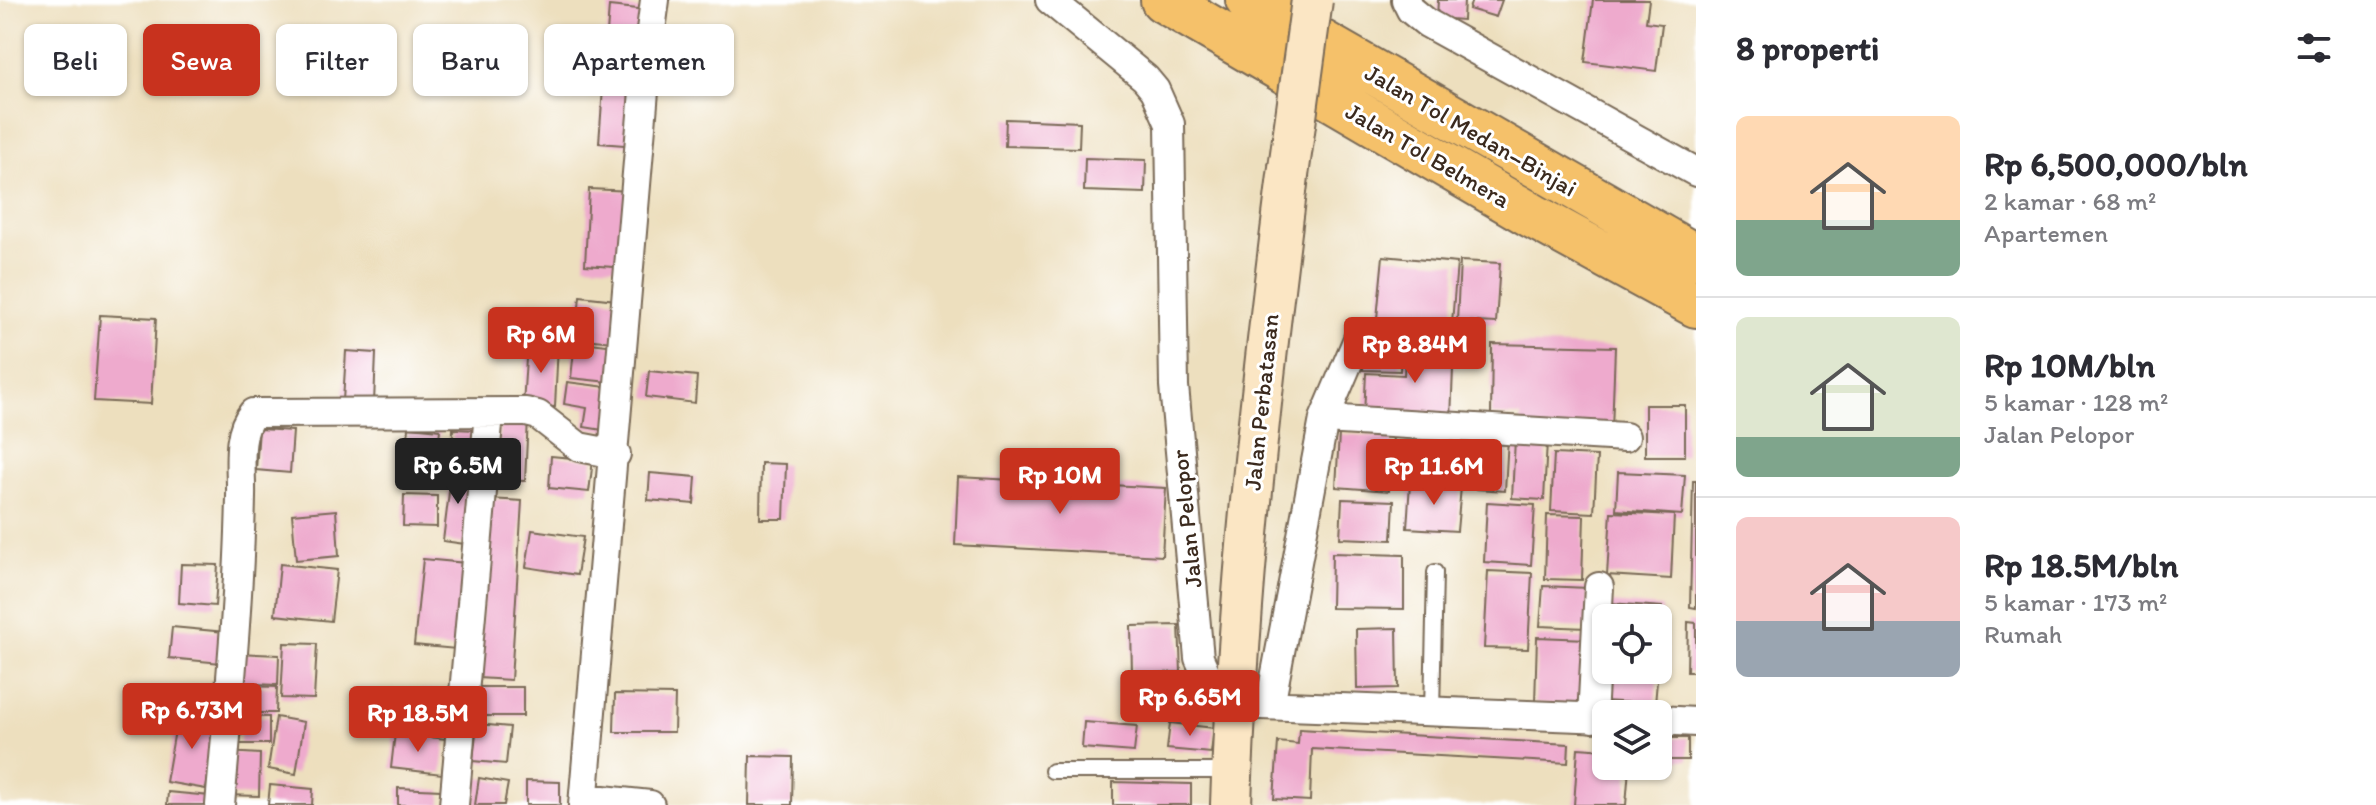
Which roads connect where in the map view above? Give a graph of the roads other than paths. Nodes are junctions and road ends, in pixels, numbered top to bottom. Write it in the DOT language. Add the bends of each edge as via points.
graph roads {
  1 [pos="655,0"];
  2 [pos="1050,0"];
  3 [pos="1163,0"];
  4 [pos="1248,0"];
  5 [pos="1312,0"];
  6 [pos="1406,0"];
  7 [pos="1696,172"];
  8 [pos="1696,257"];
  9 [pos="1696,305"];
  10 [pos="1358,339"];
  11 [pos="489,413"];
  12 [pos="1324,419"];
  13 [pos="1625,437"];
  14 [pos="616,454"];
  15 [pos="1435,572"];
  16 [pos="1599,587"];
  17 [pos="1599,700"];
  18 [pos="1252,705"];
  19 [pos="1432,712"];
  20 [pos="1592,718"];
  21 [pos="1672,721"];
  22 [pos="1696,722"];
  23 [pos="1052,771"];
  24 [pos="1232,788"];
  25 [pos="584,801"];
  26 [pos="220,805"];
  27 [pos="454,805"];
  28 [pos="650,805"];
  1 -- 14 [label="street"];
  2 -- 18 [label="street, Jalan Pelopor" via="1145,78 1167,113 1174,386 1199,658 1211,685"];
  3 -- 9 [label="highway, Jalan Tol Belmera"];
  4 -- 8 [label="highway, Jalan Tol Medan–Binjai"];
  5 -- 18 [label="street, Jalan Perbatasan, bridge" via="1259,400"];
  6 -- 7 [label="street" via="1427,23"];
  10 -- 12 [label="street"];
  11 -- 14 [label="street" via="532,413 579,447"];
  11 -- 26 [label="street" via="264,410 249,418 242,450 240,572"];
  11 -- 27 [label="street"];
  12 -- 13 [label="street"];
  12 -- 18 [label="street"];
  14 -- 25 [label="street"];
  15 -- 19 [label="lane"];
  16 -- 17 [label="street"];
  18 -- 19 [label="street"];
  18 -- 24 [label="street, Jalan Perbatasan"];
  19 -- 20 [label="street"];
  21 -- 22 [label="street"];
  23 -- 24 [label="lane"];
  25 -- 28 [label="street"];
}
